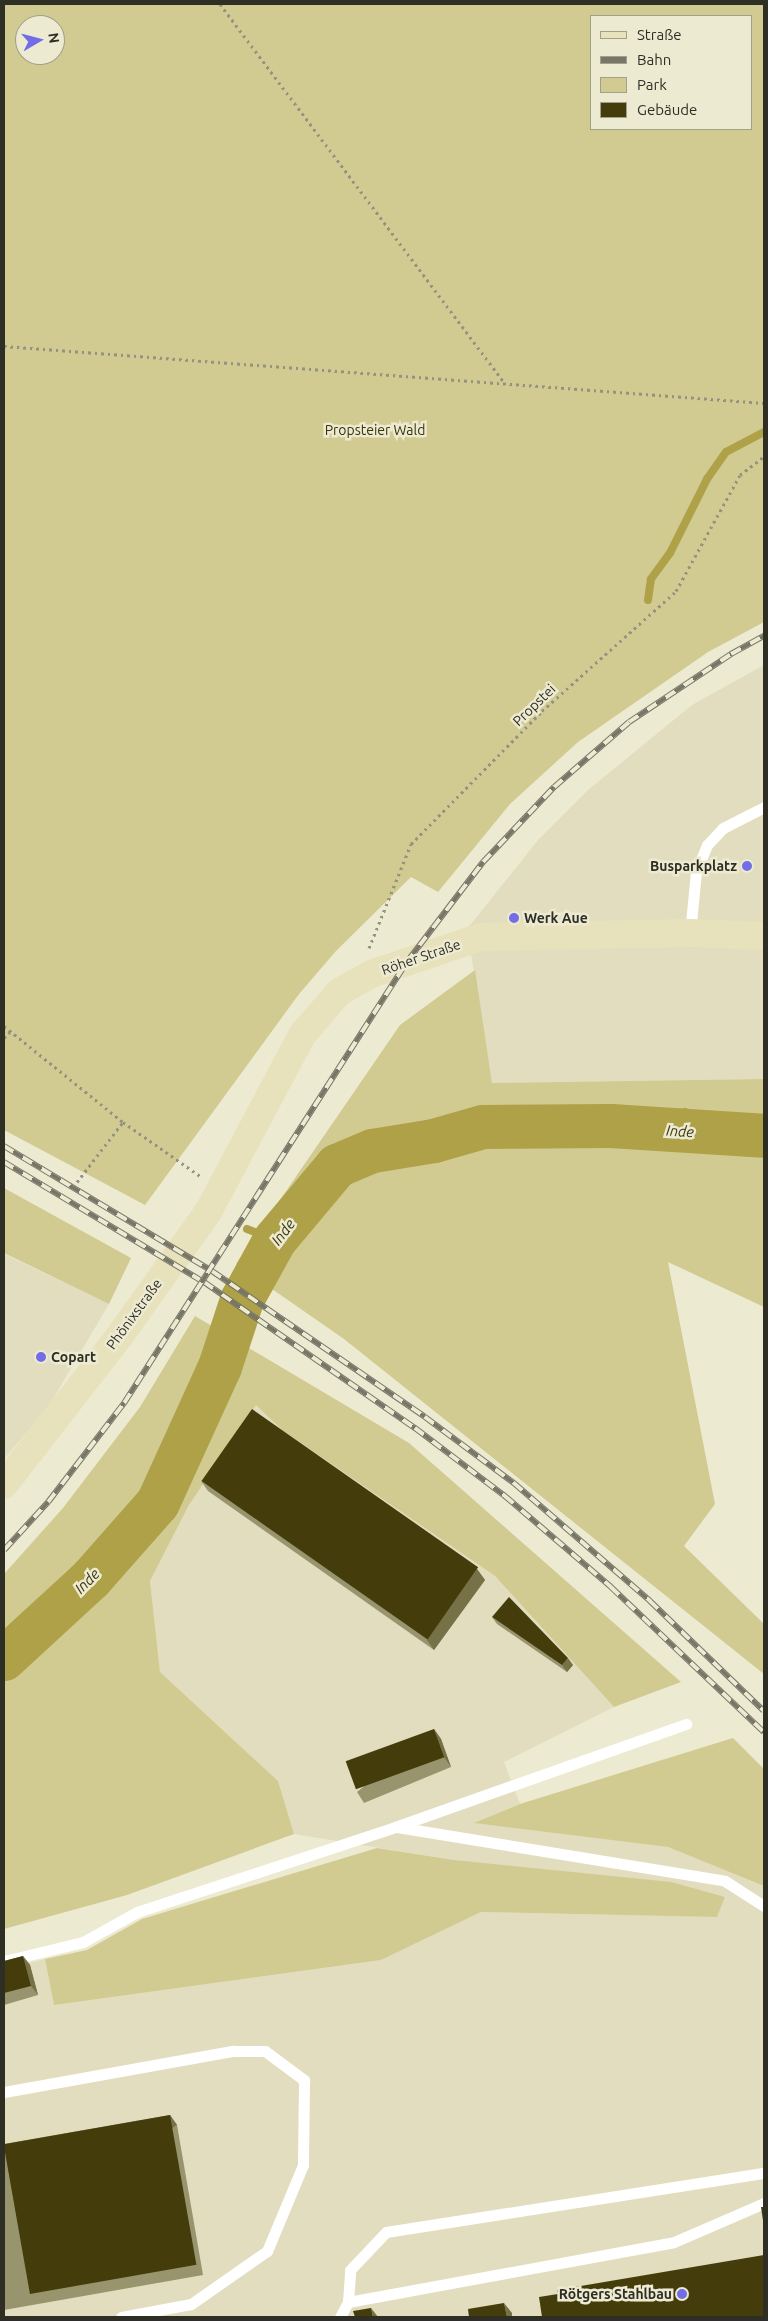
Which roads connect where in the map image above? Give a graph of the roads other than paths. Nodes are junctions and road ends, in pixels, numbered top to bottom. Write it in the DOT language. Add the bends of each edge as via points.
graph roads {
  1 [pos="764,807"];
  2 [pos="690,932"];
  3 [pos="764,936"];
  4 [pos="208,1212"];
  5 [pos="4,1485"];
  6 [pos="686,1724"];
  7 [pos="395,1827"];
  8 [pos="764,1906"];
  9 [pos="4,1961"];
  10 [pos="4,2092"];
  11 [pos="764,2174"];
  12 [pos="764,2203"];
  13 [pos="348,2302"];
  14 [pos="121,2317"];
  15 [pos="340,2317"];
  1 -- 2 [label="lane" via="724,828 707,845 696,872"];
  2 -- 3 [label="main road, Röher Straße"];
  2 -- 4 [label="main road, Röher Straße" via="481,937 371,974 339,992 302,1035"];
  4 -- 5 [label="main road, Phönixstraße" via="121,1334"];
  6 -- 7 [label="lane"];
  7 -- 8 [label="lane" via="725,1881"];
  7 -- 9 [label="lane" via="137,1912 84,1942"];
  10 -- 14 [label="lane" via="233,2051 265,2052 304,2080 303,2164 267,2251 191,2304"];
  11 -- 13 [label="lane" via="386,2232 350,2270"];
  12 -- 13 [label="lane" via="674,2242"];
  13 -- 15 [label="lane"];
}
